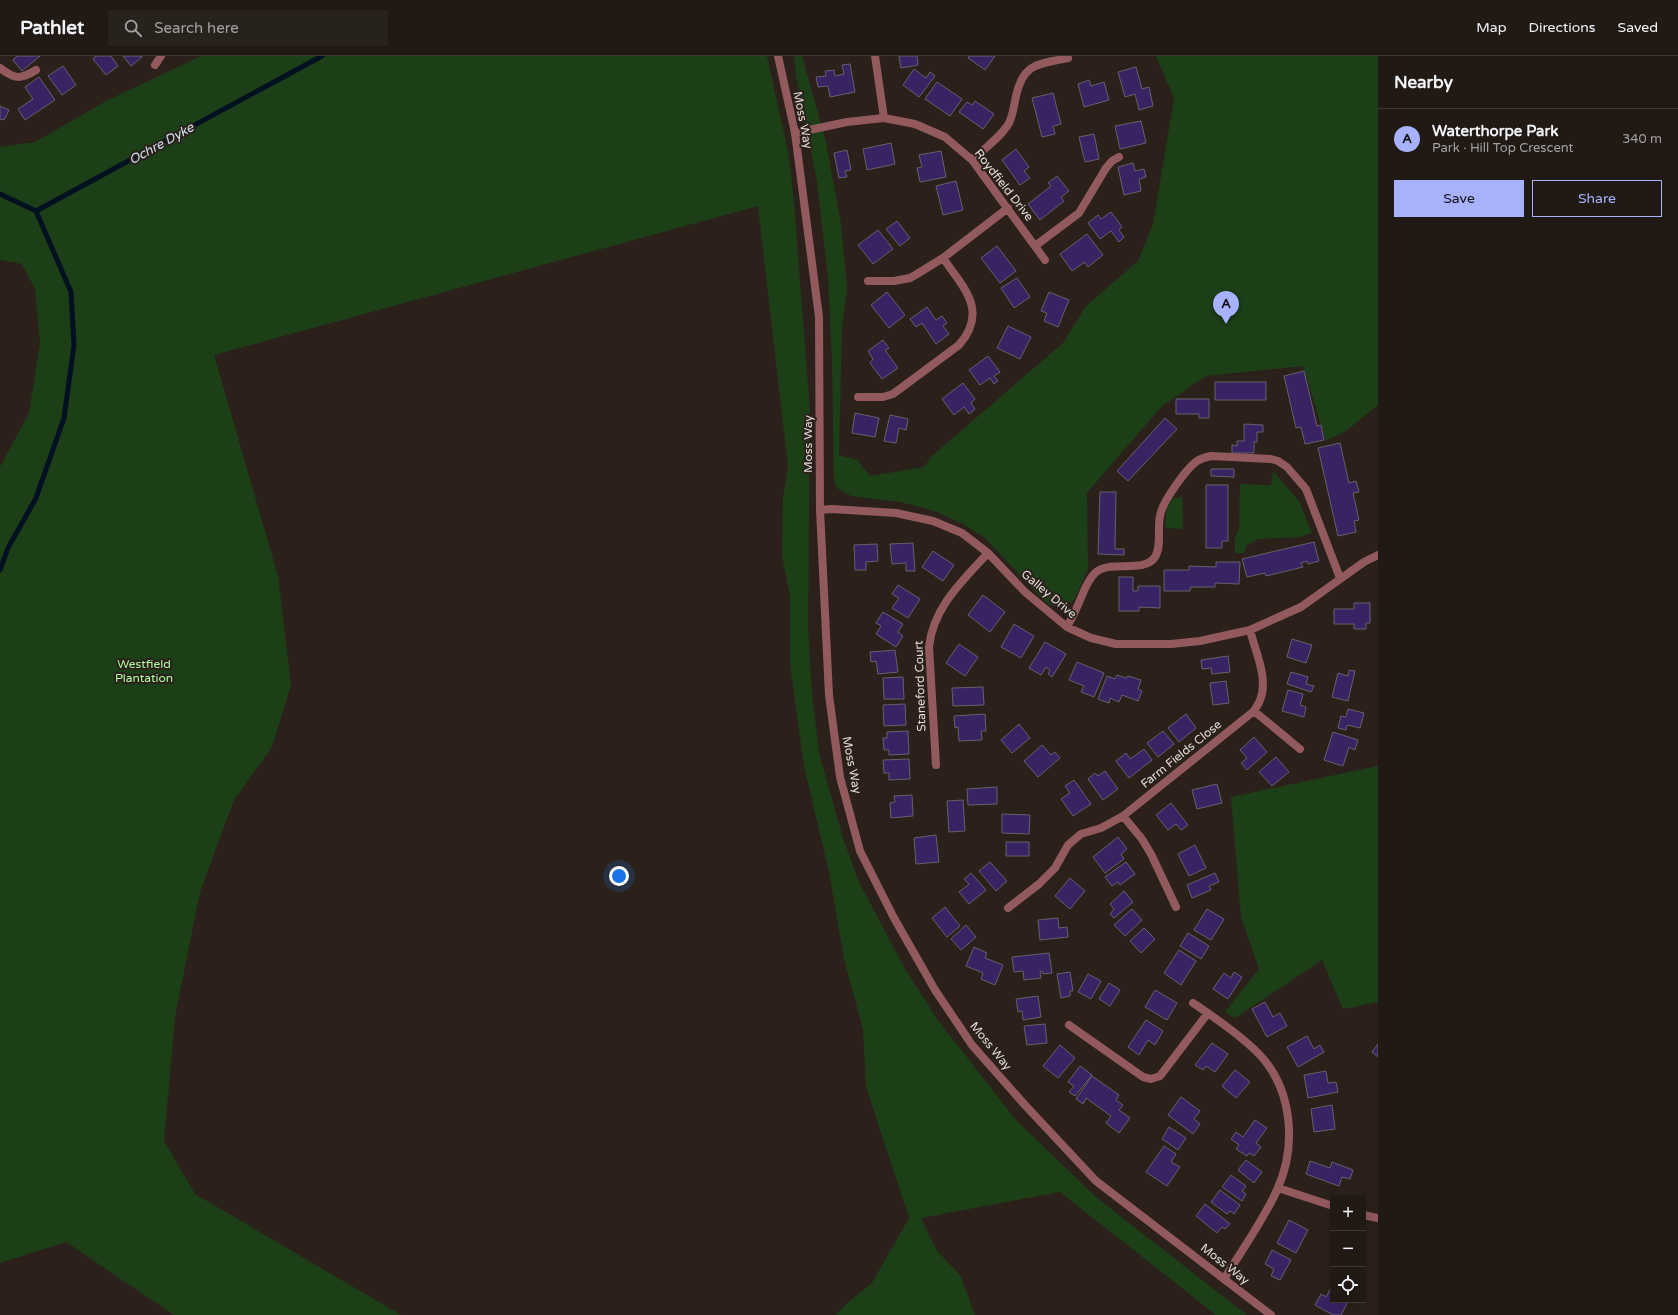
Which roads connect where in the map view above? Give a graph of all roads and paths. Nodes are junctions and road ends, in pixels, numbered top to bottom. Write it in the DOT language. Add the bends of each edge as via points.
graph roads {
  1 [pos="161,56"];
  2 [pos="778,56"];
  3 [pos="875,56"];
  4 [pos="1068,58"];
  5 [pos="155,65"];
  6 [pos="0,68"];
  7 [pos="36,70"];
  8 [pos="884,118"];
  9 [pos="795,133"];
  10 [pos="1119,157"];
  11 [pos="972,160"];
  12 [pos="1008,208"];
  13 [pos="1034,246"];
  14 [pos="943,258"];
  15 [pos="1045,260"];
  16 [pos="868,281"];
  17 [pos="858,397"];
  18 [pos="820,510"];
  19 [pos="988,553"];
  20 [pos="1378,555"];
  21 [pos="1340,578"];
  22 [pos="1067,627"];
  23 [pos="1250,630"];
  24 [pos="1254,711"];
  25 [pos="1300,749"];
  26 [pos="936,765"];
  27 [pos="1123,816"];
  28 [pos="1176,907"];
  29 [pos="1008,908"];
  30 [pos="1193,1003"];
  31 [pos="1208,1013"];
  32 [pos="1069,1024"];
  33 [pos="1278,1188"];
  34 [pos="1330,1205"];
  35 [pos="1366,1216"];
  36 [pos="1378,1218"];
  37 [pos="1224,1279"];
  38 [pos="1271,1315"];
  1 -- 5 [label="street"];
  2 -- 9 [label="street, Moss Way"];
  3 -- 8 [label="street"];
  4 -- 11 [label="street" via="1039,64 1028,70 1021,79 1008,123"];
  6 -- 7 [label="street" via="12,77 28,75"];
  8 -- 9 [label="street, Roydfield Drive" via="847,122"];
  8 -- 11 [label="street, Roydfield Drive" via="915,124 945,137"];
  9 -- 18 [label="street, Moss Way" via="819,317"];
  10 -- 13 [label="street" via="1106,168 1079,213"];
  11 -- 12 [label="street, Roydfield Drive"];
  12 -- 13 [label="street, Roydfield Drive"];
  12 -- 14 [label="street"];
  13 -- 15 [label="street, Roydfield Drive"];
  14 -- 16 [label="street" via="910,278"];
  14 -- 17 [label="street" via="970,297 973,315 966,336 959,345 893,394 883,397"];
  18 -- 19 [label="street, Galley Drive" via="896,513 933,521 962,533"];
  18 -- 37 [label="street, Moss Way" via="829,695 840,777 860,851 894,918 935,990 972,1045 1024,1104 1096,1181"];
  19 -- 22 [label="street, Galley Drive" via="1025,592"];
  19 -- 26 [label="street, Staneford Court" via="942,606 930,634"];
  20 -- 21 [label="street, Galley Drive"];
  21 -- 22 [label="street" via="1306,489 1287,467 1271,458 1211,456 1195,462 1161,507 1158,552 1154,559 1144,565 1106,567 1095,572 1086,584"];
  21 -- 23 [label="street, Galley Drive" via="1302,607"];
  22 -- 23 [label="street, Galley Drive" via="1091,638 1130,645 1186,642"];
  23 -- 24 [label="street, Farm Fields Close" via="1263,688"];
  24 -- 25 [label="street"];
  24 -- 27 [label="street, Farm Fields Close"];
  27 -- 28 [label="street" via="1151,854"];
  27 -- 29 [label="street, Farm Fields Close" via="1101,828 1081,834 1068,844 1055,868"];
  30 -- 31 [label="street"];
  31 -- 32 [label="street" via="1160,1076 1151,1079 1143,1078"];
  31 -- 33 [label="street" via="1259,1054 1280,1086 1286,1102 1289,1144"];
  33 -- 34 [label="street"];
  33 -- 37 [label="street"];
  35 -- 36 [label="street"];
  37 -- 38 [label="street, Moss Way"];
}
